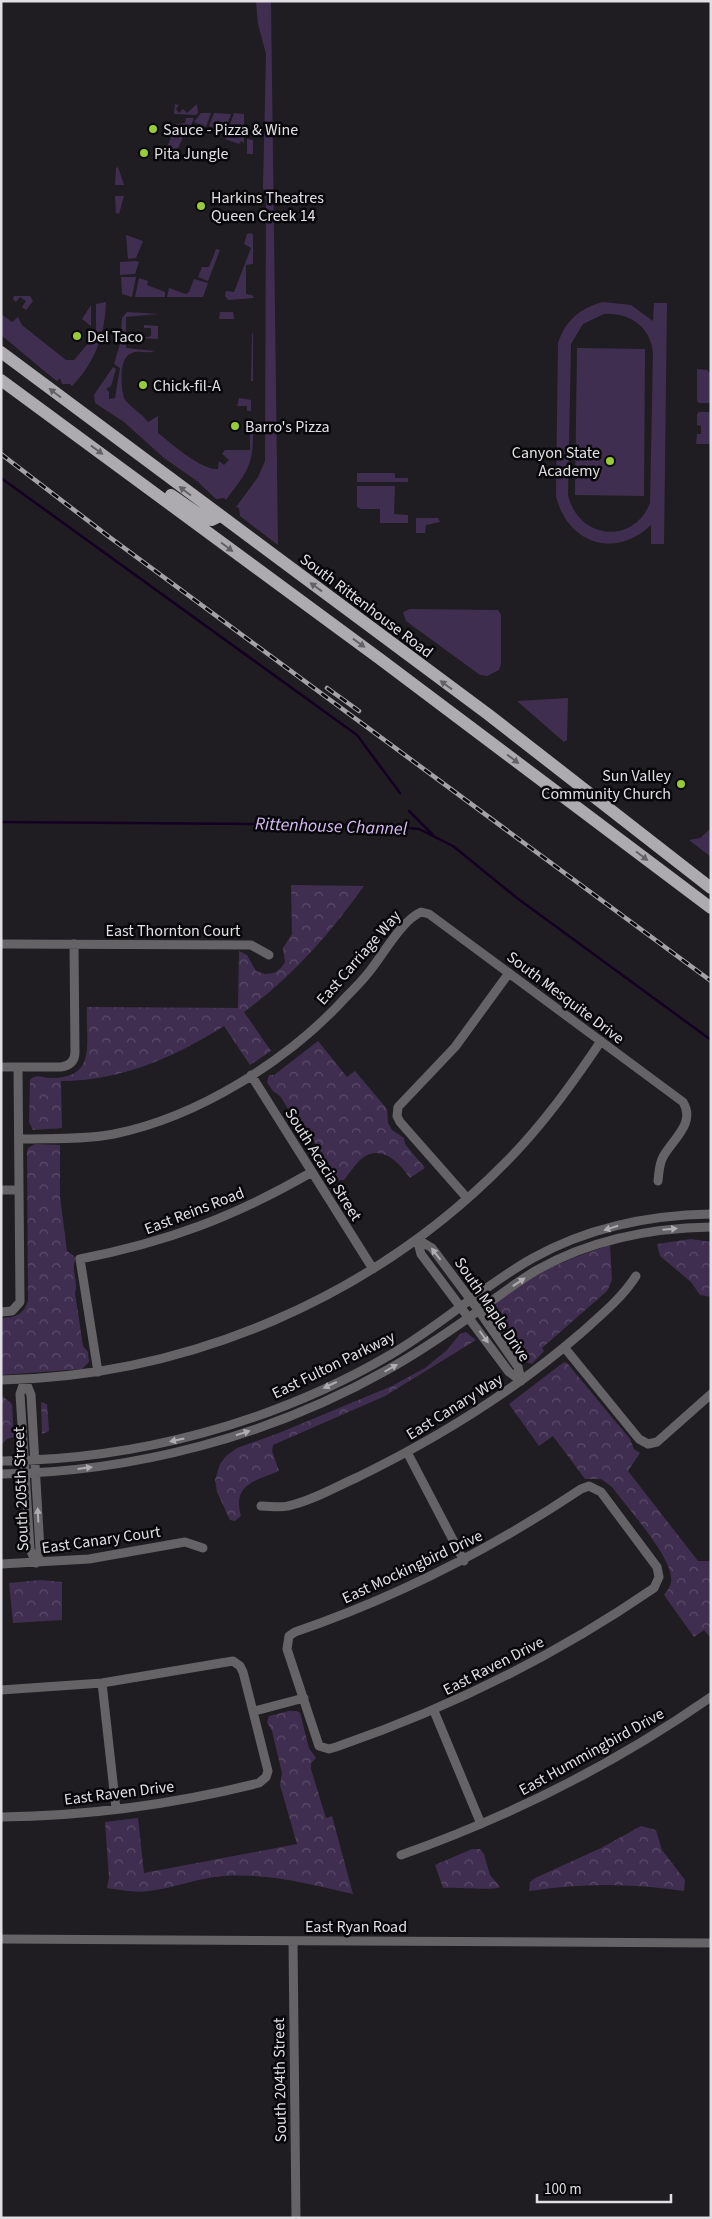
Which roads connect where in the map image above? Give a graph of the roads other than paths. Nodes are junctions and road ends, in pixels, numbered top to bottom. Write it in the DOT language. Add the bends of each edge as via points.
graph roads {
  1 [pos="1,352"];
  2 [pos="1,379"];
  3 [pos="74,407"];
  4 [pos="154,493"];
  5 [pos="220,516"];
  6 [pos="486,713"];
  7 [pos="474,729"];
  8 [pos="711,888"];
  9 [pos="711,908"];
  10 [pos="421,912"];
  11 [pos="1,944"];
  12 [pos="74,944"];
  13 [pos="269,955"];
  14 [pos="509,973"];
  15 [pos="601,1042"];
  16 [pos="1,1067"];
  17 [pos="18,1067"];
  18 [pos="251,1075"];
  19 [pos="19,1139"];
  20 [pos="312,1172"];
  21 [pos="658,1181"];
  22 [pos="1,1190"];
  23 [pos="20,1190"];
  24 [pos="467,1198"];
  25 [pos="711,1214"];
  26 [pos="711,1227"];
  27 [pos="417,1239"];
  28 [pos="373,1269"];
  29 [pos="636,1276"];
  30 [pos="472,1301"];
  31 [pos="462,1308"];
  32 [pos="479,1311"];
  33 [pos="1,1312"];
  34 [pos="470,1317"];
  35 [pos="564,1347"];
  36 [pos="98,1372"];
  37 [pos="1,1380"];
  38 [pos="25,1380"];
  39 [pos="521,1381"];
  40 [pos="711,1394"];
  41 [pos="407,1452"];
  42 [pos="35,1460"];
  43 [pos="1,1461"];
  44 [pos="24,1461"];
  45 [pos="25,1473"];
  46 [pos="36,1473"];
  47 [pos="1,1474"];
  48 [pos="261,1506"];
  49 [pos="203,1548"];
  50 [pos="464,1561"];
  51 [pos="36,1563"];
  52 [pos="1,1564"];
  53 [pos="659,1577"];
  54 [pos="102,1683"];
  55 [pos="1,1690"];
  56 [pos="711,1697"];
  57 [pos="304,1698"];
  58 [pos="255,1711"];
  59 [pos="434,1711"];
  60 [pos="116,1809"];
  61 [pos="1,1817"];
  62 [pos="481,1824"];
  63 [pos="401,1855"];
  64 [pos="1,1939"];
  65 [pos="293,1941"];
  66 [pos="711,1943"];
  67 [pos="296,2218"];
  3 -- 1 [label="main road, South Rittenhouse Road, one-way"];
  2 -- 3 [label="main road" via="16,380 56,410"];
  2 -- 4 [label="main road, one-way"];
  5 -- 3 [label="main road, South Rittenhouse Road, one-way"];
  4 -- 5 [label="main road" via="170,494 206,519"];
  4 -- 7 [label="main road, one-way"];
  6 -- 5 [label="main road, South Rittenhouse Road, one-way"];
  6 -- 7 [label="main road"];
  6 -- 8 [label="main road, South Rittenhouse Road"];
  7 -- 9 [label="main road, one-way"];
  10 -- 14 [label="street, South Mesquite Drive" via="429,914"];
  10 -- 18 [label="street, East Carriage Way" via="408,922 338,1006 305,1036"];
  11 -- 12 [label="street, East Thornton Court"];
  12 -- 13 [label="street, East Thornton Court" via="251,945"];
  12 -- 17 [label="street" via="75,1052 71,1064"];
  14 -- 15 [label="street, South Mesquite Drive"];
  14 -- 24 [label="street" via="456,1047 398,1107 397,1116"];
  15 -- 21 [label="street, South Mesquite Drive" via="683,1102 688,1111 687,1120 662,1159"];
  15 -- 24 [label="street" via="538,1127"];
  16 -- 17 [label="street"];
  17 -- 19 [label="street"];
  18 -- 19 [label="street, East Carriage Way" via="209,1099 137,1128 89,1138"];
  18 -- 20 [label="street, South Acacia Street"];
  19 -- 23 [label="street"];
  20 -- 28 [label="street, South Acacia Street"];
  20 -- 36 [label="street, East Reins Road" via="259,1201 177,1236 80,1259"];
  22 -- 23 [label="street"];
  23 -- 33 [label="street" via="20,1298 18,1307"];
  24 -- 27 [label="street"];
  25 -- 30 [label="street, East Fulton Parkway, one-way" via="652,1218 583,1236 533,1258"];
  32 -- 26 [label="street, East Fulton Parkway, one-way" via="537,1270 584,1249 667,1229"];
  27 -- 28 [label="street"];
  30 -- 27 [label="street, South Maple Drive, one-way" via="432,1248"];
  27 -- 31 [label="street, South Maple Drive" via="421,1254"];
  28 -- 36 [label="street" via="303,1308 240,1335 193,1350"];
  29 -- 35 [label="street" via="623,1293"];
  30 -- 31 [label="street, East Fulton Parkway"];
  30 -- 32 [label="street, South Maple Drive"];
  31 -- 34 [label="street, South Maple Drive"];
  31 -- 42 [label="street, East Fulton Parkway, one-way" via="376,1362 265,1413 190,1437 144,1447"];
  32 -- 34 [label="street, East Fulton Parkway"];
  32 -- 39 [label="street, South Maple Drive" via="518,1367"];
  34 -- 39 [label="street, South Maple Drive, one-way" via="509,1372"];
  46 -- 34 [label="street, East Fulton Parkway, one-way" via="139,1460 205,1445 268,1425 385,1372"];
  35 -- 39 [label="street, East Canary Way"];
  35 -- 40 [label="street" via="639,1439 648,1444 658,1442"];
  36 -- 38 [label="street"];
  37 -- 38 [label="street"];
  38 -- 42 [label="street, South 205th Street" via="32,1394"];
  38 -- 44 [label="street, South 205th Street" via="20,1394"];
  39 -- 41 [label="street, East Canary Way" via="454,1426"];
  41 -- 48 [label="street" via="314,1498 287,1507"];
  41 -- 50 [label="street"];
  42 -- 44 [label="street, East Fulton Parkway"];
  42 -- 46 [label="street, South 205th Street"];
  43 -- 44 [label="street, East Fulton Parkway"];
  44 -- 45 [label="street, South 205th Street"];
  45 -- 46 [label="street, East Fulton Parkway"];
  45 -- 47 [label="street, East Fulton Parkway"];
  45 -- 51 [label="street, South 205th Street" via="30,1549"];
  51 -- 46 [label="street, South 205th Street, one-way" via="40,1550"];
  49 -- 51 [label="street, East Canary Court" via="185,1542 89,1559"];
  50 -- 53 [label="street, East Mockingbird Drive" via="581,1488 596,1488 657,1567"];
  50 -- 57 [label="street, East Mockingbird Drive" via="382,1600 289,1636 287,1649"];
  51 -- 52 [label="street, East Canary Court"];
  53 -- 59 [label="street, East Raven Drive" via="654,1588 573,1640"];
  54 -- 55 [label="street"];
  54 -- 58 [label="street" via="228,1661 237,1663 243,1672"];
  54 -- 60 [label="street"];
  56 -- 62 [label="street, East Hummingbird Drive" via="609,1761"];
  57 -- 58 [label="street"];
  57 -- 59 [label="street, East Raven Drive" via="315,1741 322,1748 336,1747"];
  58 -- 60 [label="street, East Raven Drive" via="268,1766 266,1777 259,1783 229,1791"];
  59 -- 62 [label="street"];
  60 -- 61 [label="street, East Raven Drive"];
  62 -- 63 [label="street, East Hummingbird Drive"];
  64 -- 65 [label="street, East Ryan Road"];
  65 -- 66 [label="street, East Ryan Road"];
  65 -- 67 [label="street, South 204th Street"];
}
